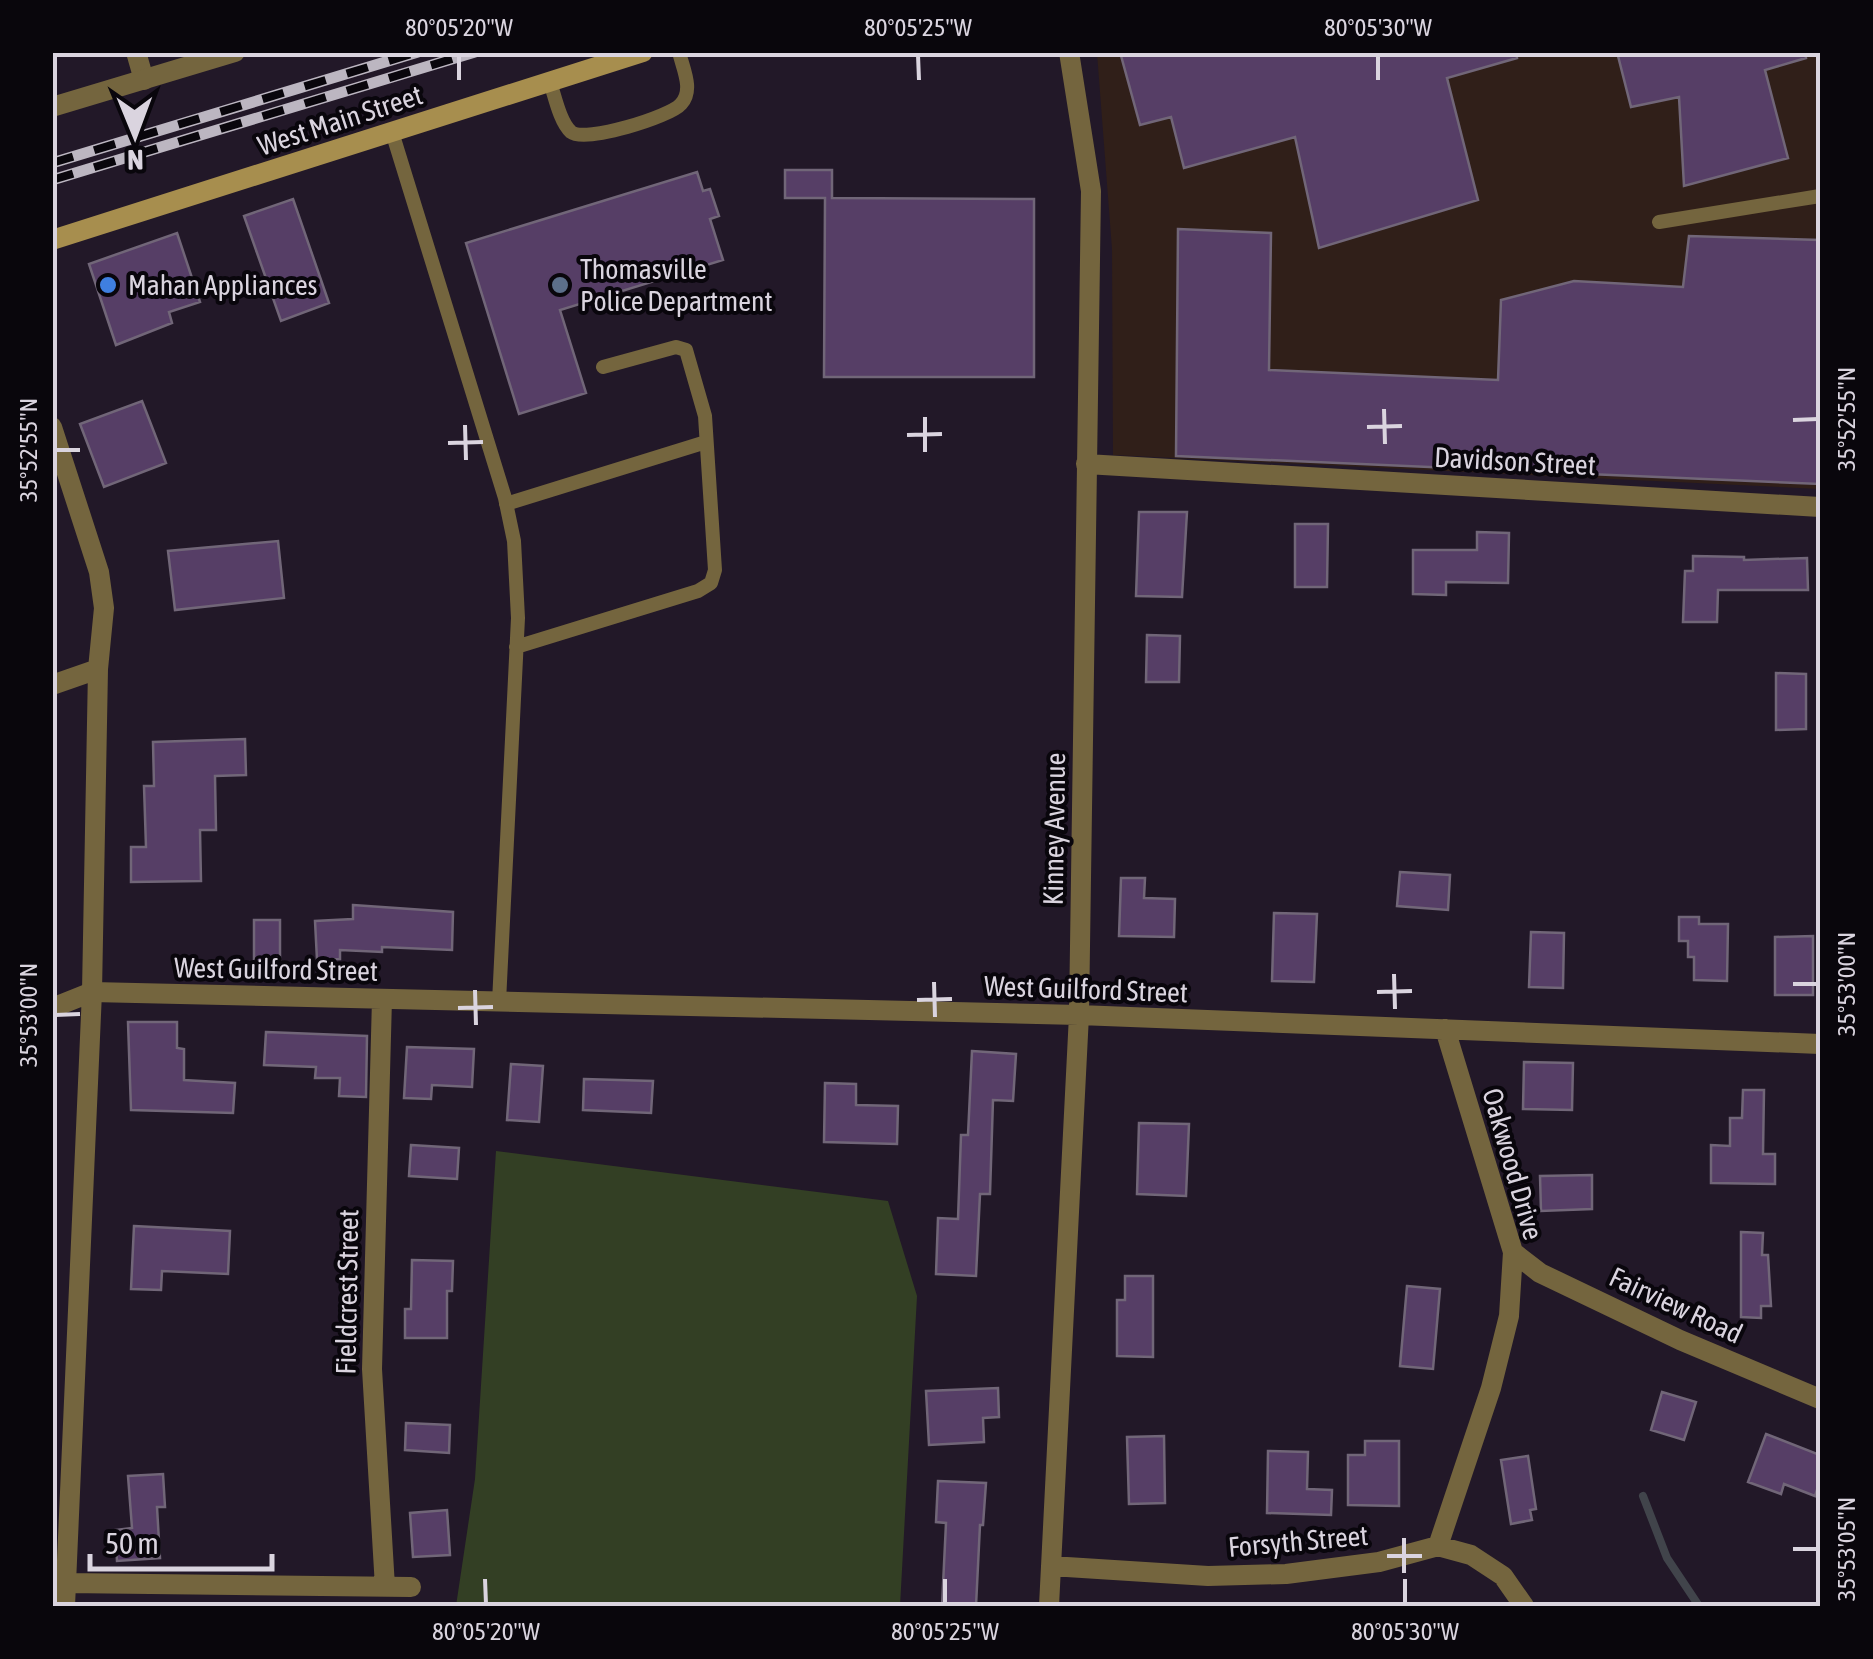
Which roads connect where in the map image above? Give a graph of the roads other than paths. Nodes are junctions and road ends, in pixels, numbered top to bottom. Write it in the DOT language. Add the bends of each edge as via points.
graph roads {
  1 [pos="136,52"];
  2 [pos="234,52"];
  3 [pos="643,52"];
  4 [pos="679,52"];
  5 [pos="1069,52"];
  6 [pos="144,80"];
  7 [pos="550,82"];
  8 [pos="52,107"];
  9 [pos="392,132"];
  10 [pos="1820,196"];
  11 [pos="1659,222"];
  12 [pos="52,240"];
  13 [pos="603,366"];
  14 [pos="52,428"];
  15 [pos="706,442"];
  16 [pos="1086,464"];
  17 [pos="506,504"];
  18 [pos="1820,507"];
  19 [pos="516,647"];
  20 [pos="98,669"];
  21 [pos="52,685"];
  22 [pos="92,992"];
  23 [pos="382,999"];
  24 [pos="499,1002"];
  25 [pos="52,1008"];
  26 [pos="1080,1015"];
  27 [pos="1445,1029"];
  28 [pos="1820,1044"];
  29 [pos="1513,1252"];
  30 [pos="1820,1400"];
  31 [pos="1438,1546"];
  32 [pos="1050,1566"];
  33 [pos="66,1583"];
  34 [pos="384,1587"];
  35 [pos="411,1587"];
  36 [pos="65,1606"];
  37 [pos="1048,1606"];
  38 [pos="1524,1606"];
  1 -- 6 [label="street"];
  2 -- 6 [label="street"];
  3 -- 7 [label="main road, West Main Street"];
  4 -- 7 [label="lane" via="688,87 683,103 592,137 567,129"];
  5 -- 16 [label="street, Kinney Avenue" via="1091,191"];
  6 -- 8 [label="street"];
  7 -- 9 [label="main road, West Main Street"];
  9 -- 12 [label="main road, West Main Street"];
  9 -- 17 [label="lane"];
  10 -- 11 [label="lane"];
  13 -- 15 [label="lane" via="676,346 686,350"];
  14 -- 20 [label="street" via="100,572"];
  15 -- 17 [label="lane"];
  15 -- 19 [label="lane" via="711,583"];
  16 -- 18 [label="street, Davidson Street"];
  16 -- 26 [label="street, Kinney Avenue"];
  17 -- 19 [label="lane" via="514,541"];
  19 -- 24 [label="lane"];
  20 -- 21 [label="street"];
  20 -- 22 [label="street"];
  22 -- 23 [label="street, West Guilford Street"];
  22 -- 25 [label="street, West Guilford Street"];
  22 -- 33 [label="street"];
  23 -- 24 [label="street, West Guilford Street"];
  23 -- 34 [label="street, Fieldcrest Street" via="372,1368"];
  24 -- 26 [label="street, West Guilford Street"];
  26 -- 27 [label="street, West Guilford Street"];
  26 -- 32 [label="street, Kinney Avenue"];
  27 -- 28 [label="street, West Guilford Street"];
  27 -- 29 [label="street, Oakwood Drive"];
  29 -- 30 [label="street, Fairview Road" via="1540,1272 1662,1331"];
  29 -- 31 [label="street, Oakwood Drive" via="1508,1316 1491,1388"];
  31 -- 32 [label="street, Forsyth Street" via="1379,1562 1286,1574"];
  31 -- 38 [label="street" via="1471,1555 1503,1576"];
  32 -- 37 [label="street, Kinney Avenue"];
  33 -- 34 [label="street"];
  33 -- 36 [label="street"];
  34 -- 35 [label="street"];
}
